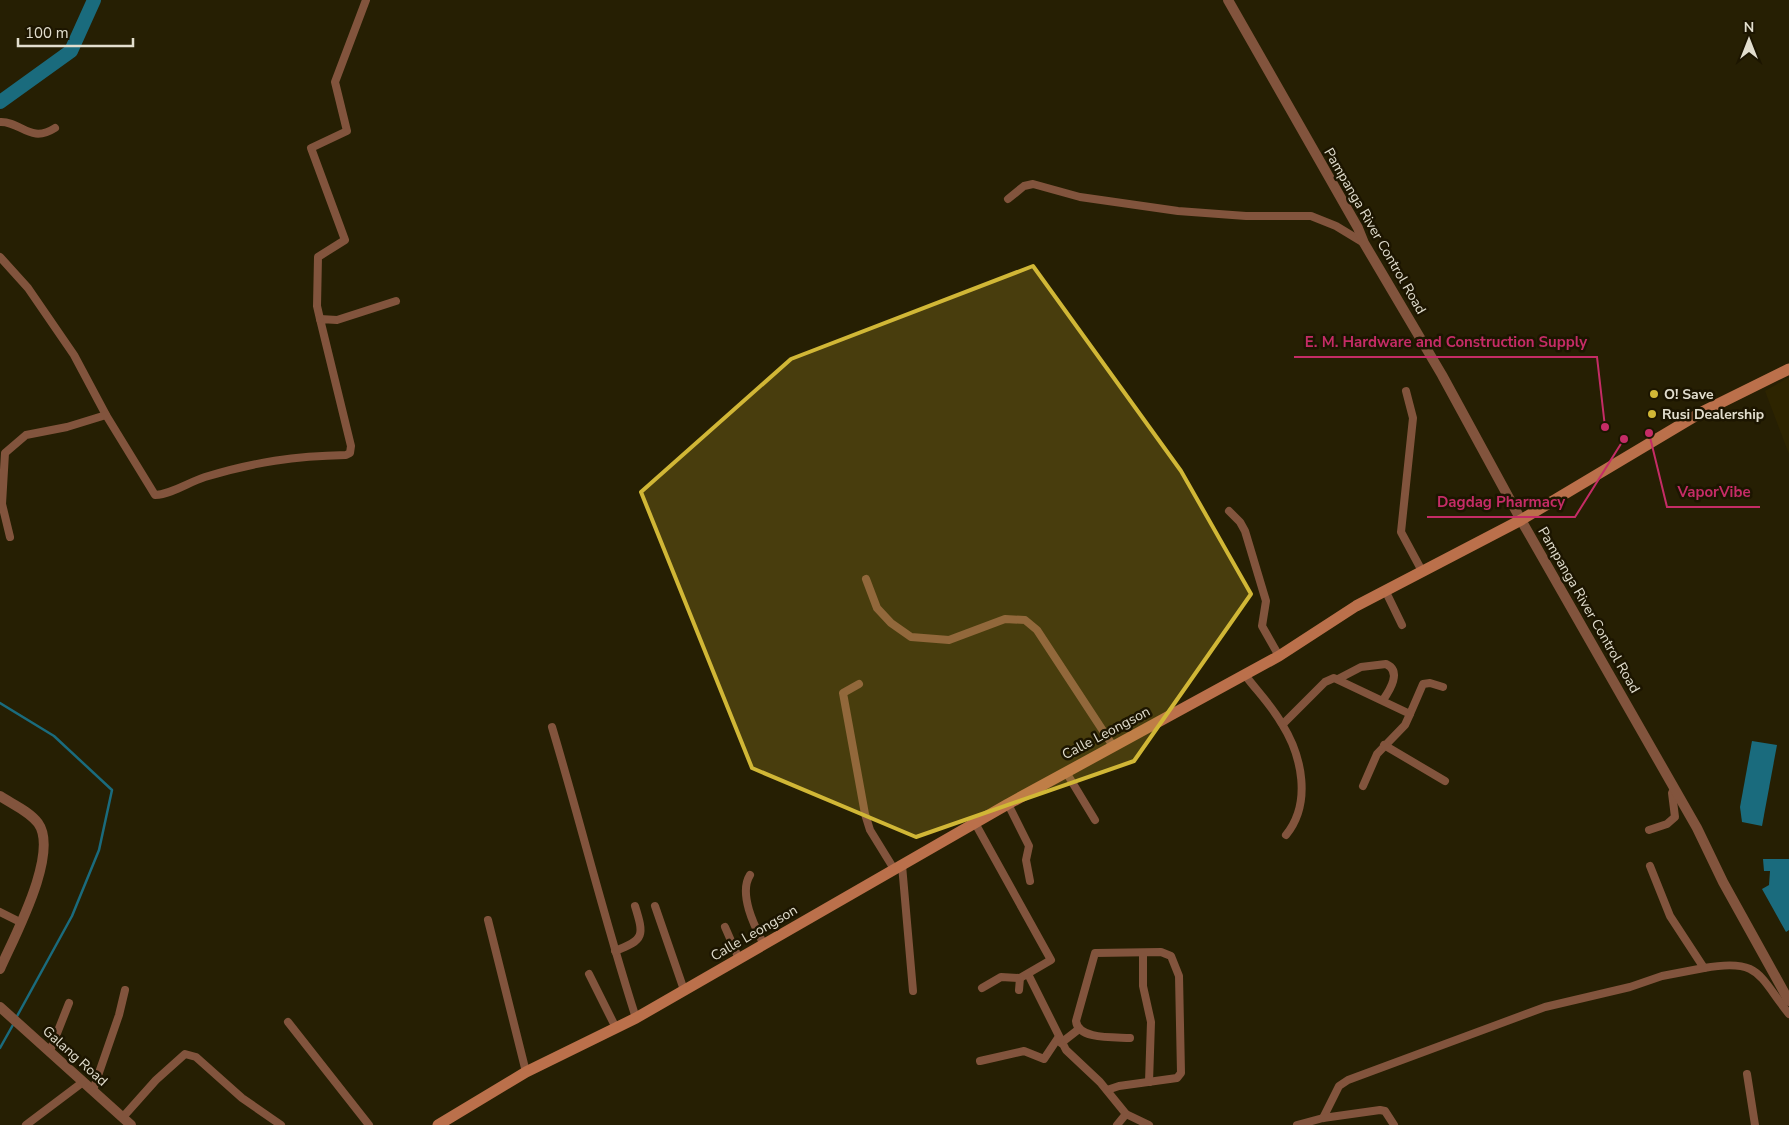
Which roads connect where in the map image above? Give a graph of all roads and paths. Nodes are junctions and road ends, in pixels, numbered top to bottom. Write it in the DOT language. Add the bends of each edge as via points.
graph roads {
  1 [pos="366,0"];
  2 [pos="1228,0"];
  3 [pos="0,122"];
  4 [pos="55,128"];
  5 [pos="1008,199"];
  6 [pos="1364,244"];
  7 [pos="0,257"];
  8 [pos="396,301"];
  9 [pos="320,319"];
  10 [pos="1789,369"];
  11 [pos="1406,391"];
  12 [pos="106,414"];
  13 [pos="1229,511"];
  14 [pos="1521,520"];
  15 [pos="10,537"];
  16 [pos="1422,571"];
  17 [pos="866,579"];
  18 [pos="1386,592"];
  19 [pos="1402,625"];
  20 [pos="1279,656"];
  21 [pos="1244,675"];
  22 [pos="1338,679"];
  23 [pos="859,684"];
  24 [pos="1443,687"];
  25 [pos="1382,700"];
  26 [pos="1410,714"];
  27 [pos="1282,724"];
  28 [pos="552,727"];
  29 [pos="1384,745"];
  30 [pos="1113,746"];
  31 [pos="1066,772"];
  32 [pos="1444,781"];
  33 [pos="1363,786"];
  34 [pos="1674,789"];
  35 [pos="0,796"];
  36 [pos="1008,804"];
  37 [pos="1094,820"];
  38 [pos="975,823"];
  39 [pos="1649,830"];
  40 [pos="1286,835"];
  41 [pos="1650,866"];
  42 [pos="898,867"];
  43 [pos="750,875"];
  44 [pos="1030,881"];
  45 [pos="635,906"];
  46 [pos="655,906"];
  47 [pos="0,912"];
  48 [pos="488,920"];
  49 [pos="20,922"];
  50 [pos="725,927"];
  51 [pos="764,945"];
  52 [pos="616,951"];
  53 [pos="1143,954"];
  54 [pos="740,959"];
  55 [pos="1704,968"];
  56 [pos="0,969"];
  57 [pos="589,974"];
  58 [pos="1028,974"];
  59 [pos="1020,978"];
  60 [pos="982,988"];
  61 [pos="125,990"];
  62 [pos="684,990"];
  63 [pos="1019,990"];
  64 [pos="913,991"];
  65 [pos="1789,1001"];
  66 [pos="69,1003"];
  67 [pos="0,1007"];
  68 [pos="1789,1014"];
  69 [pos="636,1018"];
  70 [pos="288,1022"];
  71 [pos="616,1028"];
  72 [pos="1080,1029"];
  73 [pos="1130,1038"];
  74 [pos="1060,1040"];
  75 [pos="50,1051"];
  76 [pos="980,1060"];
  77 [pos="526,1072"];
  78 [pos="1747,1074"];
  79 [pos="83,1082"];
  80 [pos="1149,1082"];
  81 [pos="93,1090"];
  82 [pos="1107,1090"];
  83 [pos="1126,1114"];
  84 [pos="123,1117"];
  85 [pos="1323,1118"];
  86 [pos="26,1125"];
  87 [pos="131,1125"];
  88 [pos="281,1125"];
  89 [pos="369,1125"];
  90 [pos="438,1125"];
  91 [pos="1118,1125"];
  92 [pos="1149,1125"];
  93 [pos="1297,1125"];
  94 [pos="1394,1125"];
  95 [pos="1755,1125"];
  1 -- 9 [label="street" via="335,82 347,131 311,148 345,240 318,257"];
  2 -- 6 [label="street, Pampanga River Control Road" via="1358,228"];
  3 -- 4 [label="street" via="11,122 26,132 46,134"];
  5 -- 6 [label="street" via="1024,186 1032,184 1080,198 1178,211 1311,216 1336,226"];
  6 -- 14 [label="street, Pampanga River Control Road" via="1442,375"];
  7 -- 12 [label="street" via="44,310 74,355"];
  8 -- 9 [label="street" via="337,320"];
  9 -- 12 [label="street" via="351,446 350,453 346,455 295,456 263,462 155,495"];
  10 -- 14 [label="main road, Calle Leongson" via="1702,412"];
  11 -- 16 [label="street" via="1413,418 1401,532"];
  12 -- 15 [label="street" via="26,435 4,453 2,504"];
  13 -- 20 [label="street" via="1245,532 1266,601 1262,626"];
  14 -- 16 [label="main road, Calle Leongson"];
  14 -- 34 [label="street, Pampanga River Control Road"];
  16 -- 18 [label="main road, Calle Leongson"];
  17 -- 30 [label="street" via="878,608 891,623 911,637 950,640 1005,618 1032,624"];
  18 -- 19 [label="street"];
  18 -- 20 [label="main road, Calle Leongson" via="1356,606"];
  20 -- 21 [label="main road, Calle Leongson"];
  21 -- 27 [label="street"];
  21 -- 30 [label="main road, Calle Leongson"];
  22 -- 25 [label="street"];
  22 -- 25 [label="street" via="1361,668 1390,665 1394,679"];
  22 -- 27 [label="street" via="1325,682"];
  23 -- 42 [label="street" via="846,690 844,699 860,787 870,830"];
  24 -- 26 [label="street" via="1423,684"];
  25 -- 26 [label="street"];
  26 -- 29 [label="street" via="1406,725"];
  27 -- 40 [label="street" via="1296,753 1302,789 1300,812"];
  28 -- 52 [label="street"];
  29 -- 32 [label="street"];
  29 -- 33 [label="street"];
  30 -- 31 [label="main road, Calle Leongson"];
  31 -- 36 [label="main road, Calle Leongson"];
  31 -- 37 [label="street"];
  34 -- 39 [label="street" via="1675,814 1672,821"];
  34 -- 65 [label="street, Pampanga River Control Road"];
  35 -- 49 [label="street" via="38,823 44,843 39,873"];
  36 -- 38 [label="main road, Calle Leongson"];
  36 -- 44 [label="street" via="1028,843 1026,860"];
  38 -- 42 [label="main road, Calle Leongson"];
  38 -- 58 [label="street" via="1050,960"];
  41 -- 55 [label="street" via="1670,916"];
  42 -- 51 [label="main road, Calle Leongson"];
  42 -- 64 [label="street"];
  43 -- 51 [label="street" via="746,892"];
  45 -- 52 [label="street" via="641,924 640,938"];
  46 -- 62 [label="street"];
  47 -- 49 [label="street"];
  48 -- 77 [label="street"];
  49 -- 56 [label="street"];
  50 -- 54 [label="street"];
  51 -- 54 [label="main road, Calle Leongson"];
  52 -- 69 [label="street"];
  53 -- 72 [label="street" via="1094,953 1076,1020"];
  53 -- 80 [label="street" via="1145,1000 1151,1022"];
  53 -- 80 [label="street" via="1161,952 1171,956 1179,976 1181,1073 1177,1078"];
  54 -- 62 [label="main road, Calle Leongson"];
  55 -- 68 [label="street" via="1736,964 1753,968"];
  55 -- 85 [label="street" via="1545,1007 1348,1080 1339,1086"];
  57 -- 71 [label="street"];
  58 -- 59 [label="street"];
  58 -- 74 [label="street"];
  59 -- 60 [label="street" via="1001,977"];
  59 -- 63 [label="street"];
  61 -- 81 [label="street"];
  62 -- 69 [label="main road, Calle Leongson"];
  66 -- 75 [label="street"];
  67 -- 75 [label="street, Galang Road"];
  69 -- 71 [label="main road, Calle Leongson"];
  70 -- 89 [label="street"];
  71 -- 77 [label="main road, Calle Leongson"];
  72 -- 73 [label="street" via="1092,1034"];
  72 -- 74 [label="street"];
  74 -- 76 [label="street" via="1044,1059 1024,1050"];
  74 -- 82 [label="street"];
  75 -- 79 [label="street, Galang Road"];
  77 -- 90 [label="main road, Calle Leongson"];
  78 -- 95 [label="street"];
  79 -- 81 [label="street, Galang Road"];
  79 -- 86 [label="street"];
  80 -- 82 [label="street"];
  81 -- 84 [label="street, Galang Road"];
  82 -- 83 [label="street"];
  83 -- 91 [label="street"];
  83 -- 92 [label="street"];
  84 -- 87 [label="street, Galang Road"];
  84 -- 88 [label="street" via="185,1054 196,1057 242,1098"];
  85 -- 93 [label="street"];
  85 -- 94 [label="street" via="1383,1110"];
}
